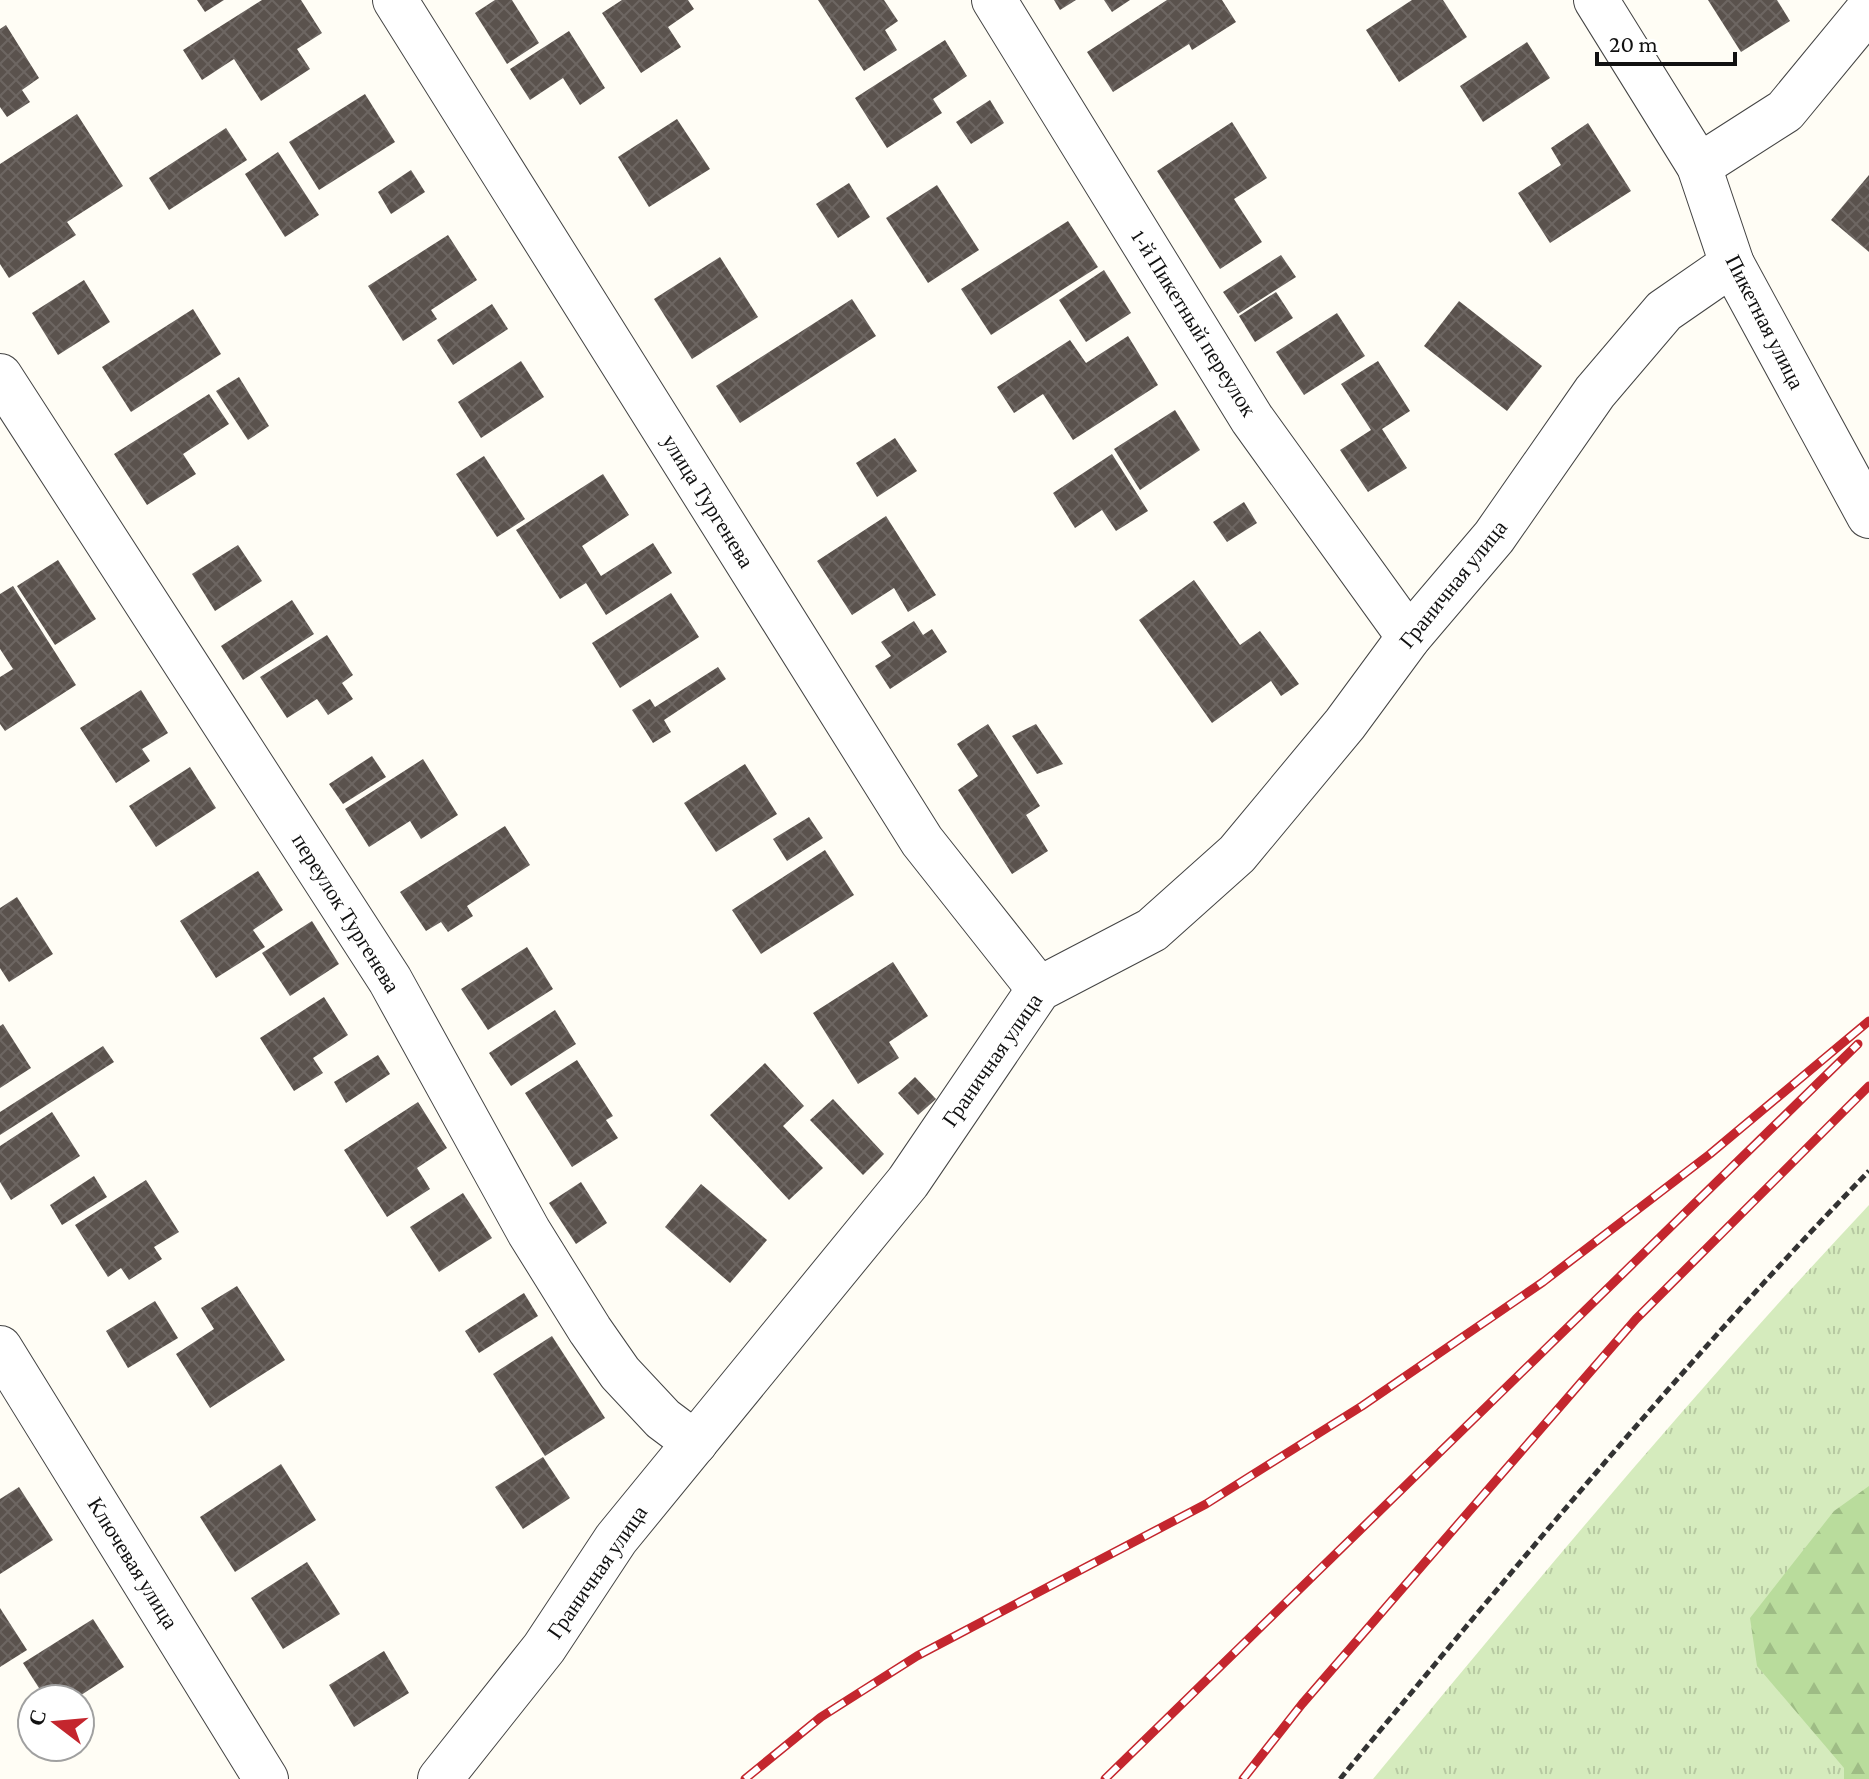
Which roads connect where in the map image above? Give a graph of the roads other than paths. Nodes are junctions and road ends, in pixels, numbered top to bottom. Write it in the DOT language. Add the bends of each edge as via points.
graph roads {
  1 [pos="395,0"];
  2 [pos="994,0"];
  3 [pos="1596,0"];
  4 [pos="1869,9"];
  5 [pos="1699,166"];
  6 [pos="1732,264"];
  7 [pos="0,376"];
  8 [pos="1869,516"];
  9 [pos="1409,637"];
  10 [pos="1039,989"];
  11 [pos="0,1348"];
  12 [pos="695,1443"];
  13 [pos="266,1779"];
  14 [pos="440,1779"];
  1 -- 10 [label="street, улица Тургенева" via="922,841"];
  2 -- 9 [label="street, 1-й Пикетный переулок" via="1252,419"];
  3 -- 5 [label="street, Пикетная улица"];
  4 -- 5 [label="street" via="1785,111"];
  5 -- 6 [label="street, Пикетная улица"];
  6 -- 8 [label="street, Пикетная улица"];
  6 -- 9 [label="street, Граничная улица" via="1664,311 1595,392 1494,537"];
  7 -- 12 [label="street, переулок Тургенева" via="390,980 529,1232 590,1330 620,1373 663,1419"];
  9 -- 10 [label="street, Граничная улица" via="1237,854 1152,930"];
  10 -- 12 [label="street, Граничная улица" via="908,1182"];
  11 -- 13 [label="street, Ключевая улица"];
  12 -- 14 [label="street, Граничная улица" via="616,1539 544,1648"];
}
